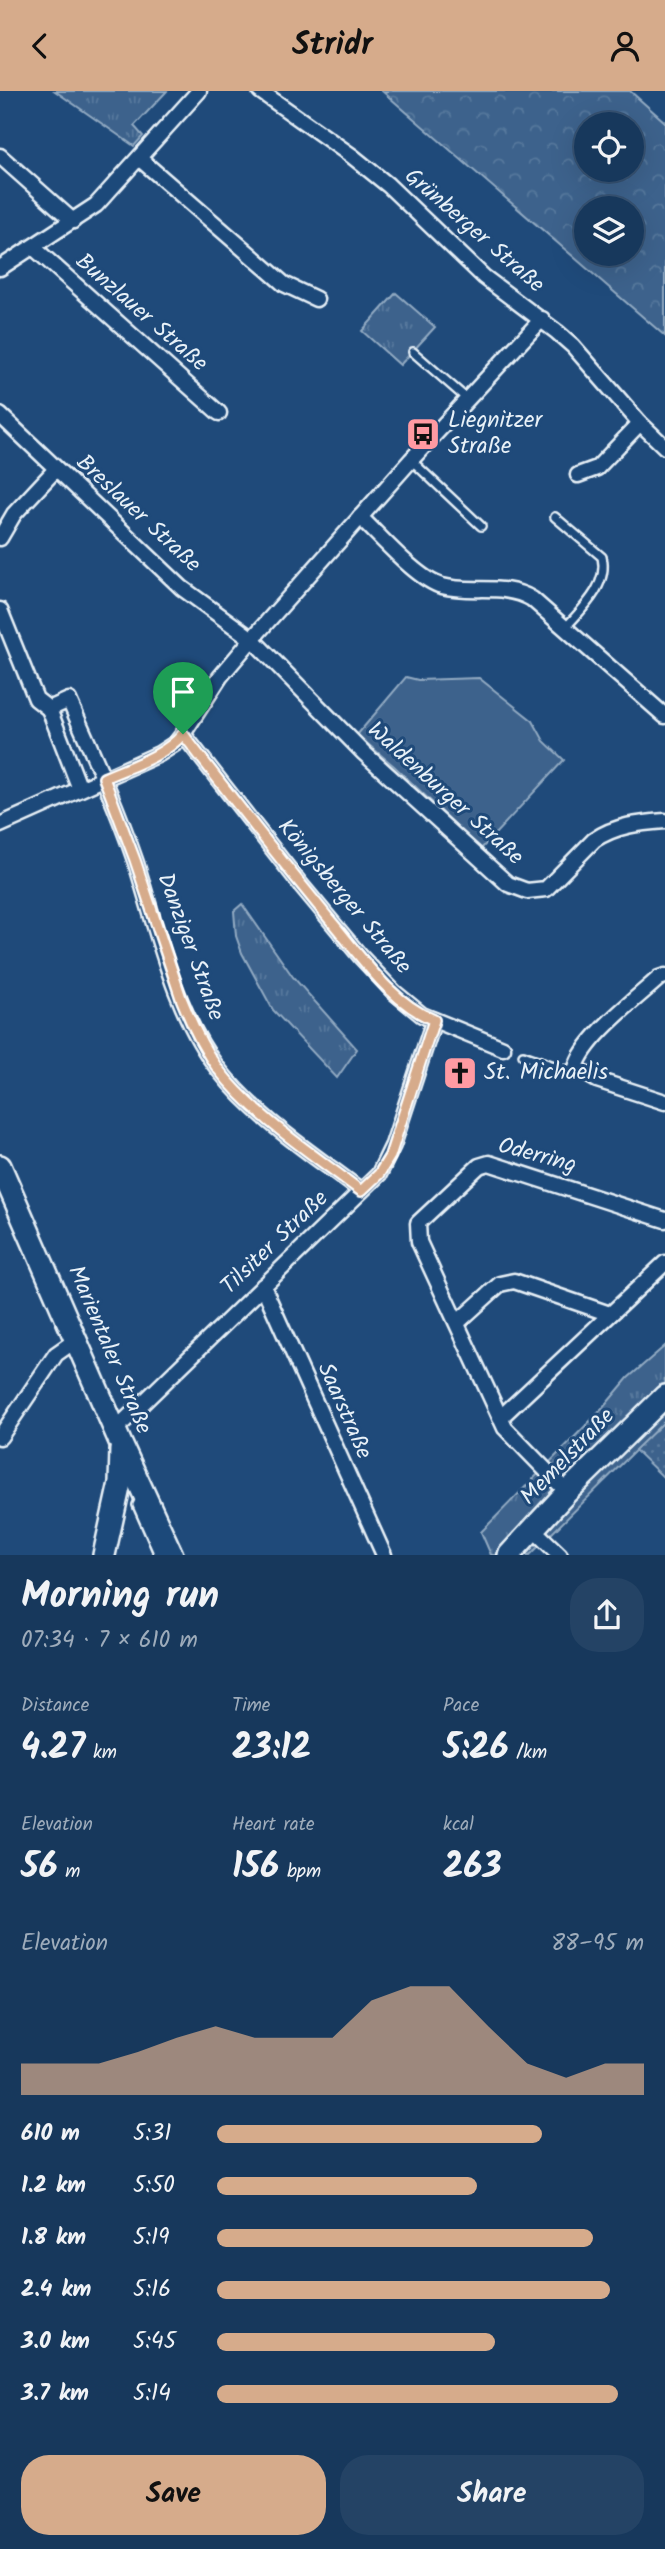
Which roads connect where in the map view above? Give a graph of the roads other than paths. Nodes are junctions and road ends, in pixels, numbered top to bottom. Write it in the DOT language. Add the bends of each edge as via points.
graph roads {
  1 [pos="199,91"];
  2 [pos="260,91"];
  3 [pos="0,156"];
  4 [pos="140,159"];
  5 [pos="73,221"];
  6 [pos="33,247"];
  7 [pos="0,268"];
  8 [pos="316,299"];
  9 [pos="541,319"];
  10 [pos="413,352"];
  11 [pos="467,400"];
  12 [pos="219,413"];
  13 [pos="0,415"];
  14 [pos="640,423"];
  15 [pos="665,447"];
  16 [pos="411,460"];
  17 [pos="56,468"];
  18 [pos="578,475"];
  19 [pos="360,517"];
  20 [pos="555,517"];
  21 [pos="481,526"];
  22 [pos="0,538"];
  23 [pos="0,610"];
  24 [pos="565,628"];
  25 [pos="252,639"];
  26 [pos="49,709"];
  27 [pos="665,716"];
  28 [pos="183,734"];
  29 [pos="104,778"];
  30 [pos="80,789"];
  31 [pos="665,821"];
  32 [pos="0,825"];
  33 [pos="665,976"];
  34 [pos="434,1020"];
  35 [pos="503,1048"];
  36 [pos="523,1055"];
  37 [pos="577,1063"];
  38 [pos="665,1102"];
  39 [pos="0,1166"];
  40 [pos="361,1191"];
  41 [pos="665,1220"];
  42 [pos="665,1263"];
  43 [pos="263,1286"];
  44 [pos="610,1314"];
  45 [pos="457,1323"];
  46 [pos="76,1340"];
  47 [pos="665,1396"];
  48 [pos="500,1418"];
  49 [pos="0,1437"];
  50 [pos="118,1437"];
  51 [pos="567,1492"];
  52 [pos="133,1498"];
  53 [pos="534,1529"];
  54 [pos="104,1555"];
  55 [pos="159,1555"];
  56 [pos="172,1555"];
  57 [pos="384,1555"];
  58 [pos="509,1555"];
  59 [pos="560,1555"];
  1 -- 4 [label="street"];
  2 -- 9 [label="street, Grünberger Straße" via="388,185 485,277"];
  3 -- 5 [label="street"];
  4 -- 5 [label="street" via="96,205"];
  4 -- 8 [label="street" via="284,284"];
  5 -- 6 [label="street"];
  6 -- 7 [label="street"];
  6 -- 12 [label="street, Bunzlauer Straße"];
  9 -- 11 [label="street"];
  9 -- 14 [label="street, Grünberger Straße" via="573,346"];
  10 -- 11 [label="lane"];
  11 -- 16 [label="street"];
  13 -- 17 [label="street, Breslauer Straße"];
  14 -- 15 [label="street, Grünberger Straße"];
  14 -- 18 [label="street" via="597,468"];
  16 -- 19 [label="street"];
  16 -- 21 [label="lane"];
  17 -- 22 [label="street" via="14,514"];
  17 -- 25 [label="street, Breslauer Straße" via="182,588"];
  19 -- 24 [label="street" via="429,581 445,587 517,592"];
  19 -- 25 [label="street"];
  20 -- 24 [label="lane" via="602,557 604,564 590,601"];
  23 -- 26 [label="street" via="36,699"];
  24 -- 27 [label="street"];
  25 -- 28 [label="street"];
  25 -- 31 [label="street, Waldenburger Straße" via="364,753 518,890 546,889 603,834 626,825"];
  26 -- 29 [label="street, Danziger Straße" via="69,700"];
  26 -- 30 [label="street"];
  28 -- 29 [label="street" via="159,754"];
  28 -- 34 [label="street, Königsberger Straße" via="378,977 410,1006"];
  29 -- 30 [label="street"];
  29 -- 40 [label="street, Danziger Straße" via="189,1020 210,1056 256,1109"];
  30 -- 32 [label="street"];
  33 -- 37 [label="street" via="595,1037"];
  34 -- 35 [label="street, Königsberger Straße"];
  34 -- 40 [label="street, Tilsiter Straße" via="390,1156"];
  36 -- 37 [label="lane" via="565,1070"];
  37 -- 38 [label="street" via="597,1080"];
  39 -- 46 [label="main road, Marientaler Straße"];
  40 -- 43 [label="street, Tilsiter Straße"];
  41 -- 45 [label="street, Oderring" via="495,1163 479,1166 420,1220 417,1229"];
  42 -- 44 [label="street"];
  43 -- 50 [label="street, Tilsiter Straße"];
  43 -- 57 [label="street, Saarstraße"];
  44 -- 45 [label="street" via="514,1281 500,1283"];
  44 -- 48 [label="street"];
  45 -- 48 [label="street, Oderring"];
  46 -- 49 [label="street" via="56,1354"];
  46 -- 50 [label="main road, Marientaler Straße"];
  47 -- 51 [label="main road, Memelstraße"];
  48 -- 51 [label="street, Oderring" via="511,1437"];
  50 -- 52 [label="main road" via="120,1483"];
  51 -- 53 [label="main road, Memelstraße"];
  52 -- 54 [label="main road"];
  52 -- 55 [label="lane"];
  52 -- 56 [label="main road"];
  53 -- 58 [label="main road, Memelstraße"];
  53 -- 59 [label="street"];
}
